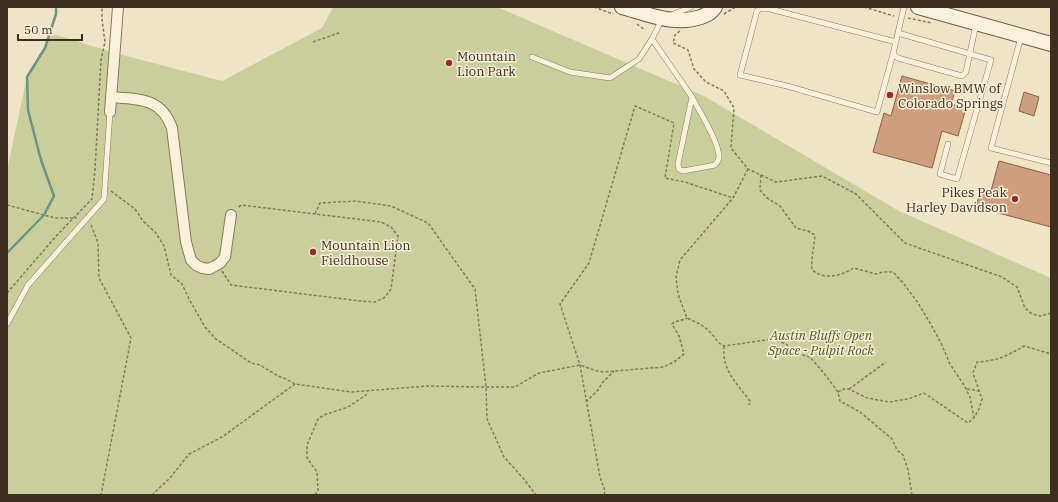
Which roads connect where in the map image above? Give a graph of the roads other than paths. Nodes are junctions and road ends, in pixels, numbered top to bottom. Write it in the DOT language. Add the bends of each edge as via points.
graph roads {
  1 [pos="118,7"];
  2 [pos="622,7"];
  3 [pos="691,7"];
  4 [pos="715,7"];
  5 [pos="904,7"];
  6 [pos="918,7"];
  7 [pos="663,19"];
  8 [pos="977,23"];
  9 [pos="898,33"];
  10 [pos="1021,36"];
  11 [pos="652,39"];
  12 [pos="896,42"];
  13 [pos="1051,44"];
  14 [pos="893,54"];
  15 [pos="970,54"];
  16 [pos="532,57"];
  17 [pos="692,96"];
  18 [pos="112,97"];
  19 [pos="110,112"];
  20 [pos="948,144"];
  21 [pos="1051,163"];
  22 [pos="231,215"];
  23 [pos="7,324"];
  1 -- 18 [label="street"];
  2 -- 7 [label="main road"];
  3 -- 7 [label="lane"];
  4 -- 7 [label="main road" via="711,13 696,18 680,21"];
  5 -- 9 [label="lane"];
  6 -- 8 [label="main road"];
  7 -- 11 [label="lane"];
  8 -- 10 [label="main road"];
  8 -- 15 [label="lane"];
  9 -- 12 [label="lane"];
  9 -- 15 [label="lane"];
  10 -- 13 [label="main road"];
  10 -- 21 [label="lane" via="991,148"];
  11 -- 16 [label="lane" via="639,59 610,78 570,72"];
  11 -- 17 [label="lane"];
  12 -- 14 [label="lane"];
  12 -- 14 [label="lane" via="761,8 757,11 740,75 877,112"];
  14 -- 15 [label="lane" via="898,58 962,76 966,72"];
  15 -- 20 [label="lane" via="991,60 957,179 940,174"];
  17 -- 17 [label="lane" via="678,164 683,171 715,165 719,161 715,141"];
  18 -- 19 [label="street"];
  18 -- 22 [label="street" via="151,103 165,113 169,120 186,242 191,260 196,266 209,269 225,258"];
  19 -- 23 [label="lane" via="104,199 28,285"];
}
